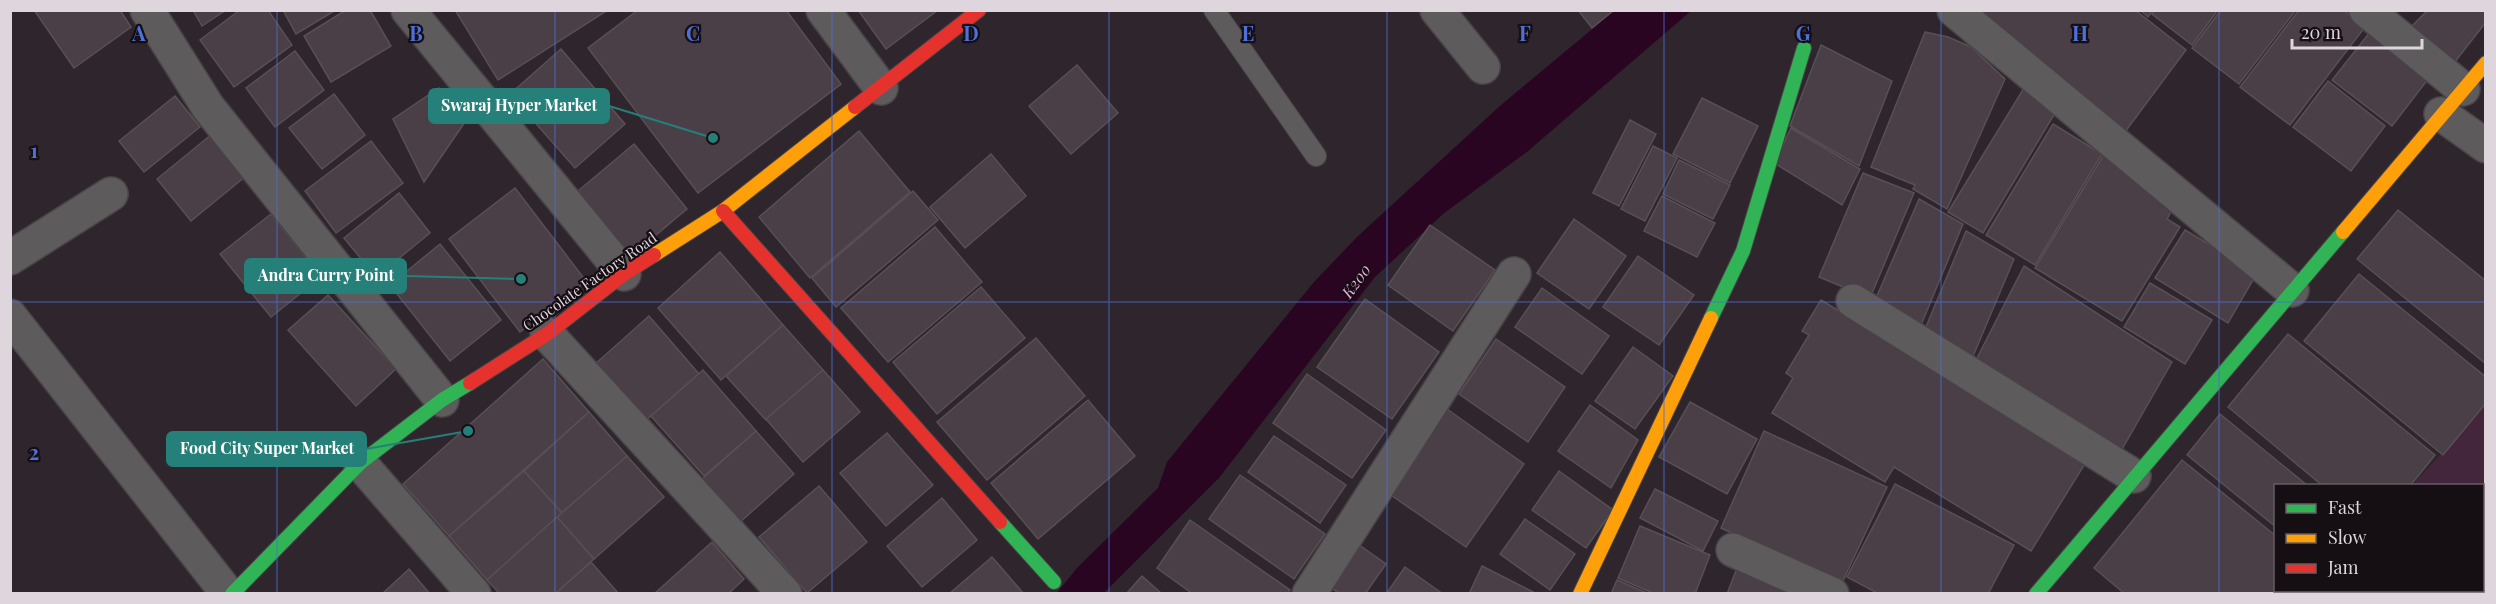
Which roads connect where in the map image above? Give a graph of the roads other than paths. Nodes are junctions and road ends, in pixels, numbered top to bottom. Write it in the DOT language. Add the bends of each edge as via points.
graph roads {
  1 [pos="147,10"];
  2 [pos="408,10"];
  3 [pos="823,10"];
  4 [pos="979,10"];
  5 [pos="1214,10"];
  6 [pos="1437,10"];
  7 [pos="1954,10"];
  8 [pos="2366,10"];
  9 [pos="1804,48"];
  10 [pos="2486,63"];
  11 [pos="1483,67"];
  12 [pos="881,88"];
  13 [pos="2463,89"];
  14 [pos="2441,114"];
  15 [pos="2486,146"];
  16 [pos="1316,156"];
  17 [pos="111,194"];
  18 [pos="723,211"];
  19 [pos="10,258"];
  20 [pos="624,274"];
  21 [pos="1514,274"];
  22 [pos="2292,290"];
  23 [pos="1853,302"];
  24 [pos="10,316"];
  25 [pos="547,334"];
  26 [pos="442,400"];
  27 [pos="360,463"];
  28 [pos="2134,476"];
  29 [pos="1733,550"];
  30 [pos="1054,582"];
  31 [pos="230,594"];
  32 [pos="474,594"];
  33 [pos="785,594"];
  34 [pos="1309,594"];
  35 [pos="1580,594"];
  36 [pos="1832,594"];
  37 [pos="2037,594"];
  1 -- 26 [label="street" via="208,107"];
  2 -- 20 [label="street"];
  3 -- 12 [label="street"];
  4 -- 12 [label="street, Chocolate Factory Road"];
  5 -- 16 [label="lane"];
  6 -- 11 [label="street"];
  7 -- 22 [label="street"];
  8 -- 13 [label="street"];
  9 -- 35 [label="street" via="1743,251"];
  10 -- 13 [label="street"];
  12 -- 18 [label="street, Chocolate Factory Road"];
  13 -- 14 [label="street"];
  14 -- 15 [label="street"];
  14 -- 22 [label="street"];
  17 -- 19 [label="street"];
  18 -- 20 [label="street, Chocolate Factory Road"];
  18 -- 30 [label="street"];
  20 -- 25 [label="street, Chocolate Factory Road"];
  21 -- 34 [label="street"];
  22 -- 28 [label="street"];
  23 -- 28 [label="street"];
  24 -- 31 [label="street"];
  25 -- 26 [label="street, Chocolate Factory Road"];
  25 -- 33 [label="street"];
  26 -- 27 [label="street, Chocolate Factory Road"];
  27 -- 31 [label="street, Chocolate Factory Road"];
  27 -- 32 [label="street"];
  28 -- 37 [label="street"];
  29 -- 36 [label="street"];
}
